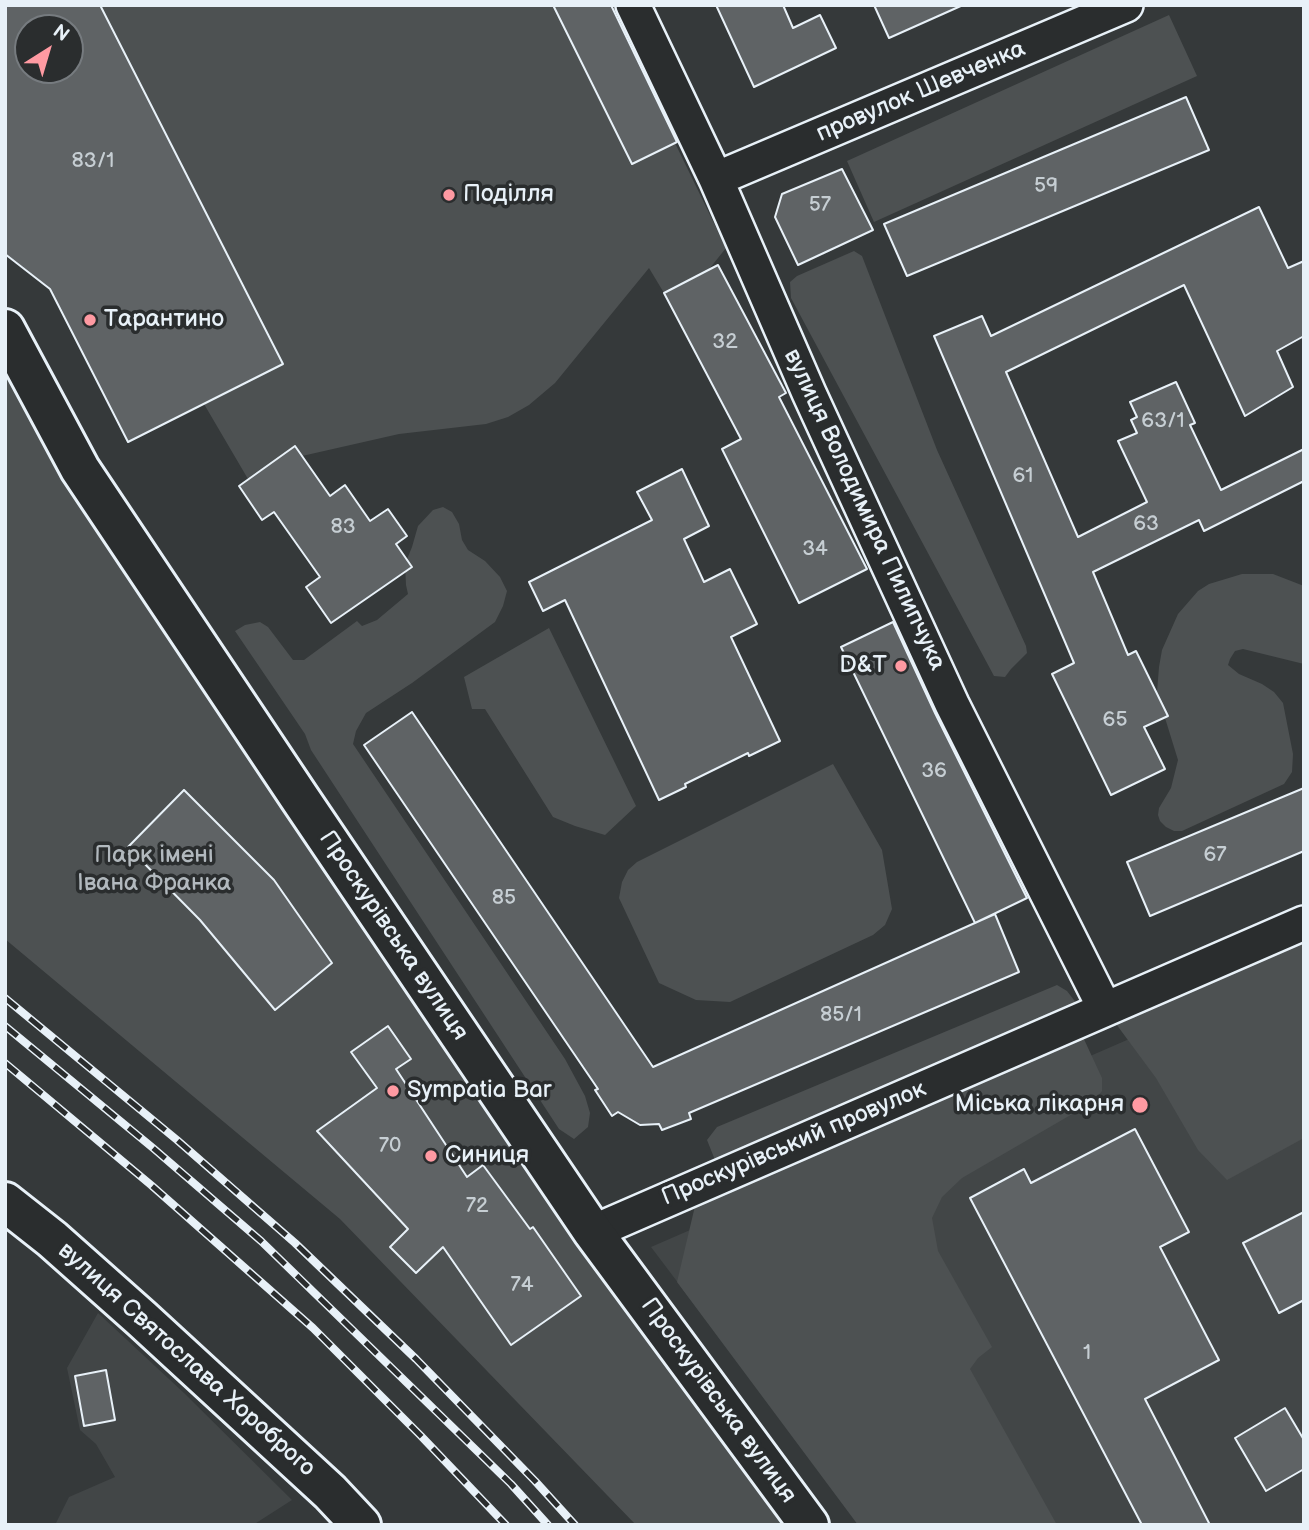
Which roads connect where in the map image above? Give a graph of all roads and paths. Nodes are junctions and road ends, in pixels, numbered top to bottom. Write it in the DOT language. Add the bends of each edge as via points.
graph roads {
  1 [pos="633,5"];
  2 [pos="1126,5"];
  3 [pos="716,179"];
  4 [pos="5,329"];
  5 [pos="1304,923"];
  6 [pos="1105,1009"];
  7 [pos="5,1202"];
  8 [pos="593,1231"];
  9 [pos="361,1525"];
  10 [pos="809,1525"];
  1 -- 3 [label="street, вулиця Володимира Пилипчука"];
  2 -- 3 [label="street, провулок Шевченка"];
  3 -- 6 [label="street, вулиця Володимира Пилипчука" via="952,704"];
  4 -- 8 [label="main road, Проскурівська вулиця" via="80,469"];
  5 -- 6 [label="street, Проскурівський провулок"];
  6 -- 8 [label="street, Проскурівський провулок"];
  7 -- 9 [label="main road, вулиця Святослава Хороброго" via="142,1319"];
  8 -- 10 [label="main road, Проскурівська вулиця"];
}
